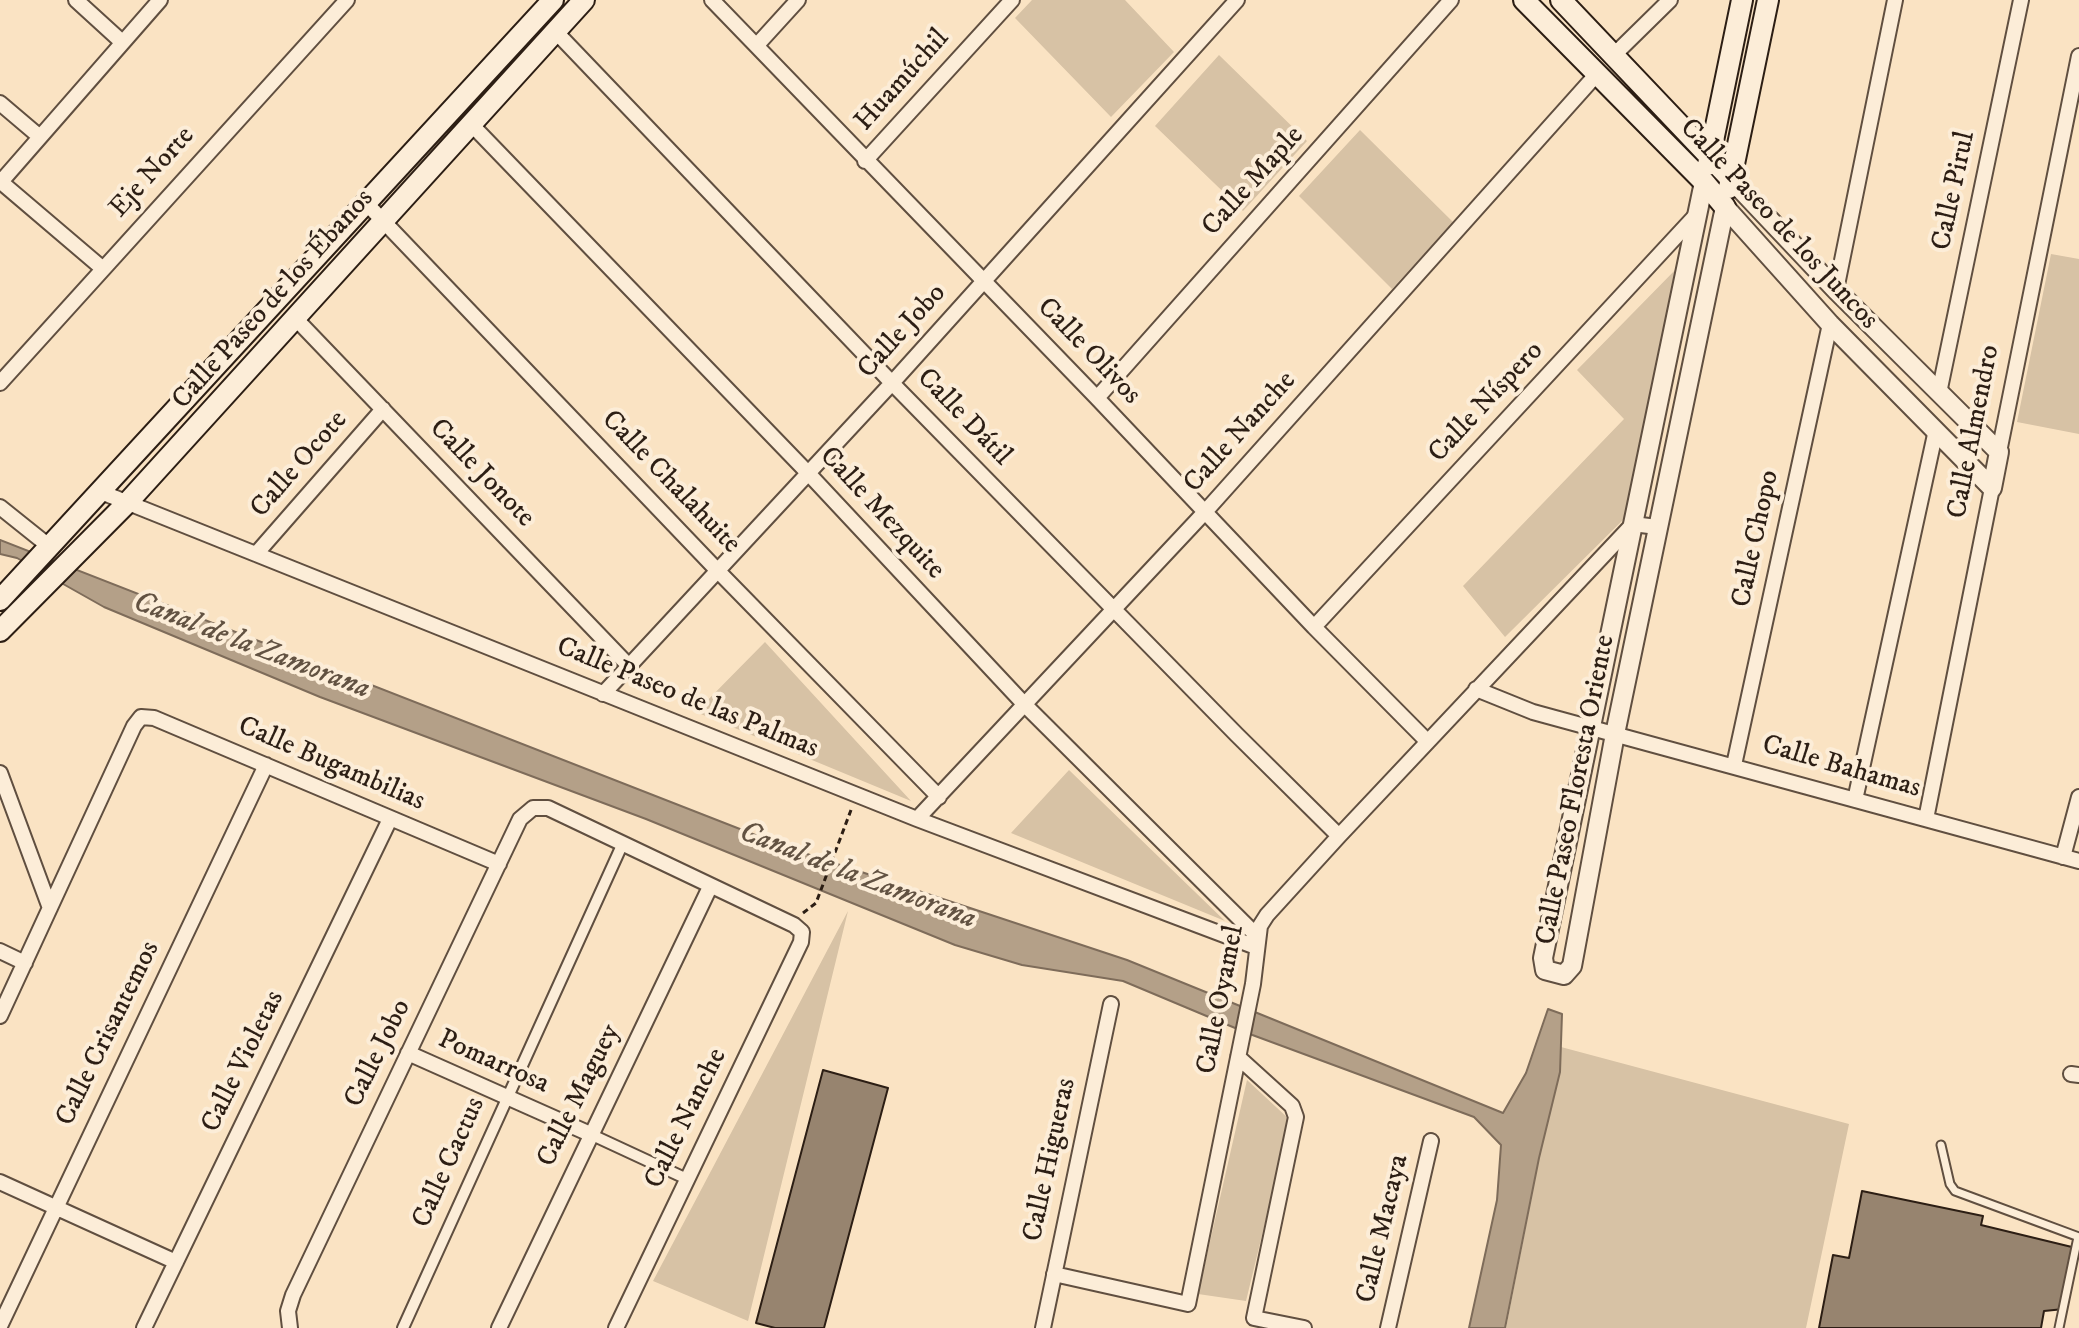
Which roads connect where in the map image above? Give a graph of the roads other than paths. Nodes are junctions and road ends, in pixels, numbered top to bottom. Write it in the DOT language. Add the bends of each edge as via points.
graph roads {
  1 [pos="76,0"];
  2 [pos="160,0"];
  3 [pos="553,0"];
  4 [pos="584,0"];
  5 [pos="712,0"];
  6 [pos="798,0"];
  7 [pos="1012,0"];
  8 [pos="1237,0"];
  9 [pos="1451,0"];
  10 [pos="1524,0"];
  11 [pos="1561,0"];
  12 [pos="1670,0"];
  13 [pos="1742,0"];
  14 [pos="1768,0"];
  15 [pos="1895,0"];
  16 [pos="2021,0"];
  17 [pos="344,1"];
  18 [pos="556,32"];
  19 [pos="122,42"];
  20 [pos="757,45"];
  21 [pos="1614,55"];
  22 [pos="2079,56"];
  23 [pos="1596,75"];
  24 [pos="0,103"];
  25 [pos="471,124"];
  26 [pos="40,137"];
  27 [pos="1709,157"];
  28 [pos="865,161"];
  29 [pos="1731,179"];
  30 [pos="1704,182"];
  31 [pos="1,183"];
  32 [pos="366,203"];
  33 [pos="1725,207"];
  34 [pos="1697,213"];
  35 [pos="384,221"];
  36 [pos="102,268"];
  37 [pos="984,281"];
  38 [pos="1836,290"];
  39 [pos="296,319"];
  40 [pos="1830,324"];
  41 [pos="0,383"];
  42 [pos="892,383"];
  43 [pos="1939,393"];
  44 [pos="1097,398"];
  45 [pos="383,409"];
  46 [pos="1936,430"];
  47 [pos="1999,452"];
  48 [pos="808,473"];
  49 [pos="1992,488"];
  50 [pos="101,492"];
  51 [pos="127,503"];
  52 [pos="0,507"];
  53 [pos="1204,513"];
  54 [pos="1633,524"];
  55 [pos="1657,527"];
  56 [pos="48,550"];
  57 [pos="256,554"];
  58 [pos="716,569"];
  59 [pos="0,600"];
  60 [pos="1114,609"];
  61 [pos="1314,627"];
  62 [pos="0,631"];
  63 [pos="628,665"];
  64 [pos="1476,689"];
  65 [pos="603,694"];
  66 [pos="1025,705"];
  67 [pos="1590,727"];
  68 [pos="1615,734"];
  69 [pos="1427,741"];
  70 [pos="266,765"];
  71 [pos="1734,765"];
  72 [pos="0,773"];
  73 [pos="939,797"];
  74 [pos="2079,797"];
  75 [pos="1855,800"];
  76 [pos="390,819"];
  77 [pos="917,819"];
  78 [pos="1926,819"];
  79 [pos="1339,836"];
  80 [pos="623,843"];
  81 [pos="2071,859"];
  82 [pos="499,864"];
  83 [pos="710,887"];
  84 [pos="50,908"];
  85 [pos="1256,941"];
  86 [pos="0,951"];
  87 [pos="25,963"];
  88 [pos="1111,1004"];
  89 [pos="0,1016"];
  90 [pos="408,1053"];
  91 [pos="1238,1057"];
  92 [pos="506,1097"];
  93 [pos="590,1134"];
  94 [pos="1431,1141"];
  95 [pos="1941,1145"];
  96 [pos="687,1179"];
  97 [pos="0,1182"];
  98 [pos="55,1208"];
  99 [pos="2078,1237"];
  100 [pos="176,1262"];
  101 [pos="1054,1274"];
  102 [pos="3,1325"];
  103 [pos="144,1328"];
  104 [pos="290,1328"];
  105 [pos="403,1328"];
  106 [pos="499,1328"];
  107 [pos="616,1328"];
  108 [pos="1043,1328"];
  109 [pos="1304,1328"];
  110 [pos="1388,1328"];
  111 [pos="2059,1328"];
  1 -- 19 [label="street"];
  2 -- 19 [label="street"];
  3 -- 32 [label="main road, Calle Paseo de los Ébanos"];
  4 -- 18 [label="main road, Calle Paseo de los Ébanos"];
  5 -- 20 [label="street, Calle Olivos"];
  6 -- 20 [label="street"];
  7 -- 28 [label="street, Huamúchil"];
  8 -- 37 [label="street, Calle Jobo"];
  9 -- 44 [label="street, Calle Maple"];
  10 -- 23 [label="main road, Calle Paseo de los Juncos"];
  11 -- 21 [label="main road, Calle Paseo de los Juncos"];
  12 -- 21 [label="street"];
  13 -- 27 [label="main road, Calle Paseo Floresta Oriente"];
  14 -- 29 [label="main road, Calle Paseo Floresta Oriente"];
  15 -- 38 [label="street"];
  16 -- 43 [label="street, Calle Pirul"];
  17 -- 36 [label="street, Eje Norte"];
  18 -- 25 [label="main road, Calle Paseo de los Ébanos"];
  18 -- 42 [label="street, Calle Dátil"];
  19 -- 26 [label="street"];
  20 -- 28 [label="street, Calle Olivos"];
  21 -- 27 [label="main road, Calle Paseo de los Juncos"];
  22 -- 47 [label="street, Calle Almendro"];
  23 -- 30 [label="main road, Calle Paseo de los Juncos"];
  23 -- 53 [label="street, Calle Nanche"];
  24 -- 26 [label="street"];
  25 -- 35 [label="main road, Calle Paseo de los Ébanos"];
  25 -- 48 [label="street, Calle Mezquite"];
  26 -- 31 [label="street"];
  27 -- 29 [label="main road, Calle Paseo de los Juncos"];
  27 -- 30 [label="main road, Calle Paseo Floresta Oriente"];
  28 -- 37 [label="street, Calle Olivos"];
  29 -- 33 [label="main road, Calle Paseo Floresta Oriente"];
  29 -- 38 [label="street, Calle Paseo de los Juncos"];
  30 -- 33 [label="main road, Calle Paseo de los Juncos"];
  30 -- 34 [label="street, Calle Paseo Floresta Oriente"];
  31 -- 36 [label="street"];
  32 -- 35 [label="street, Calle Chalahuite"];
  32 -- 50 [label="main road, Calle Paseo de los Ébanos"];
  33 -- 40 [label="street, Calle Paseo de los Juncos"];
  33 -- 55 [label="street, Calle Paseo Floresta Oriente"];
  34 -- 54 [label="street, Calle Paseo Floresta Oriente"];
  34 -- 61 [label="street, Calle Níspero"];
  35 -- 39 [label="main road, Calle Paseo de los Ébanos"];
  35 -- 58 [label="street, Calle Chalahuite"];
  36 -- 41 [label="street, Eje Norte"];
  37 -- 42 [label="street, Calle Jobo"];
  37 -- 44 [label="street, Calle Olivos"];
  38 -- 43 [label="street, Calle Paseo de los Juncos"];
  39 -- 45 [label="street, Calle Jonote"];
  39 -- 51 [label="main road, Calle Paseo de los Ébanos"];
  40 -- 46 [label="street, Calle Paseo de los Juncos"];
  40 -- 71 [label="street, Calle Chopo"];
  42 -- 48 [label="street, Calle Jobo"];
  42 -- 60 [label="street, Calle Dátil"];
  43 -- 47 [label="street, Calle Paseo de los Juncos"];
  44 -- 53 [label="street, Calle Olivos"];
  45 -- 57 [label="street, Calle Ocote"];
  45 -- 63 [label="street, Calle Jonote"];
  46 -- 49 [label="street, Calle Paseo de los Juncos"];
  46 -- 75 [label="street"];
  47 -- 49 [label="street, Calle Almendro"];
  48 -- 58 [label="street, Calle Jobo"];
  48 -- 66 [label="street, Calle Mezquite"];
  49 -- 78 [label="street, Calle Almendro"];
  50 -- 51 [label="street, Calle Paseo de las Palmas"];
  50 -- 56 [label="main road, Calle Paseo de los Ébanos"];
  51 -- 57 [label="street, Calle Paseo de las Palmas"];
  51 -- 62 [label="main road, Calle Paseo de los Ébanos"];
  52 -- 56 [label="street"];
  53 -- 60 [label="street, Calle Nanche"];
  53 -- 61 [label="street, Calle Olivos"];
  54 -- 55 [label="street"];
  54 -- 64 [label="street, Calle Oyamel"];
  54 -- 67 [label="street, Calle Paseo Floresta Oriente"];
  55 -- 68 [label="street, Calle Paseo Floresta Oriente"];
  56 -- 59 [label="main road, Calle Paseo de los Ébanos"];
  57 -- 65 [label="street, Calle Paseo de las Palmas"];
  58 -- 63 [label="street, Calle Jobo"];
  58 -- 73 [label="street, Calle Chalahuite"];
  60 -- 66 [label="street, Calle Nanche"];
  60 -- 79 [label="street, Calle Dátil"];
  61 -- 69 [label="street, Calle Olivos"];
  63 -- 65 [label="street, Calle Jobo"];
  64 -- 67 [label="street"];
  64 -- 69 [label="street, Calle Oyamel"];
  65 -- 77 [label="street, Calle Paseo de las Palmas"];
  66 -- 73 [label="street, Calle Nanche"];
  66 -- 85 [label="street, Calle Mezquite"];
  67 -- 68 [label="street, Calle Bahamas"];
  67 -- 68 [label="street, Calle Paseo Floresta Oriente" via="1543,958 1545,970 1564,975 1572,966"];
  68 -- 71 [label="street, Calle Bahamas"];
  69 -- 79 [label="street, Calle Oyamel"];
  70 -- 76 [label="street, Calle Bugambilias"];
  70 -- 84 [label="street, Calle Bugambilias" via="141,717"];
  70 -- 98 [label="street, Calle Crisantemos"];
  71 -- 75 [label="street, Calle Bahamas"];
  72 -- 84 [label="street"];
  73 -- 77 [label="street, Calle Nanche"];
  74 -- 81 [label="street"];
  75 -- 78 [label="street, Calle Bahamas"];
  76 -- 82 [label="street, Calle Bugambilias"];
  76 -- 100 [label="street, Calle Violetas"];
  77 -- 85 [label="street, Calle Paseo de las Palmas"];
  78 -- 81 [label="street, Calle Bahamas"];
  79 -- 85 [label="street, Calle Oyamel" via="1267,915"];
  80 -- 82 [label="street, Calle Jobo" via="548,808 533,808 520,819"];
  80 -- 83 [label="street"];
  80 -- 92 [label="street, Calle Cactus"];
  82 -- 90 [label="street, Calle Jobo"];
  83 -- 93 [label="street, Calle Maguey"];
  83 -- 96 [label="street, Calle Nanche" via="798,928 801,942"];
  84 -- 87 [label="street"];
  85 -- 91 [label="street, Calle Oyamel"];
  86 -- 87 [label="street"];
  87 -- 89 [label="street"];
  88 -- 101 [label="street, Calle Higueras"];
  90 -- 92 [label="street, Pomarrosa"];
  90 -- 104 [label="street, Calle Jobo" via="289,1303"];
  91 -- 101 [label="street, Calle Oyamel" via="1188,1304"];
  91 -- 109 [label="street" via="1292,1106 1296,1117 1254,1318"];
  92 -- 93 [label="street, Pomarrosa"];
  92 -- 105 [label="street, Calle Cactus"];
  93 -- 96 [label="street, Pomarrosa"];
  93 -- 106 [label="street, Calle Maguey"];
  94 -- 110 [label="street, Calle Macaya"];
  95 -- 99 [label="lane" via="1955,1191"];
  96 -- 107 [label="street, Calle Nanche"];
  97 -- 98 [label="street"];
  98 -- 100 [label="street"];
  98 -- 102 [label="street, Calle Crisantemos"];
  99 -- 111 [label="lane"];
  100 -- 103 [label="street, Calle Violetas"];
  101 -- 108 [label="street, Calle Higueras"];
}
